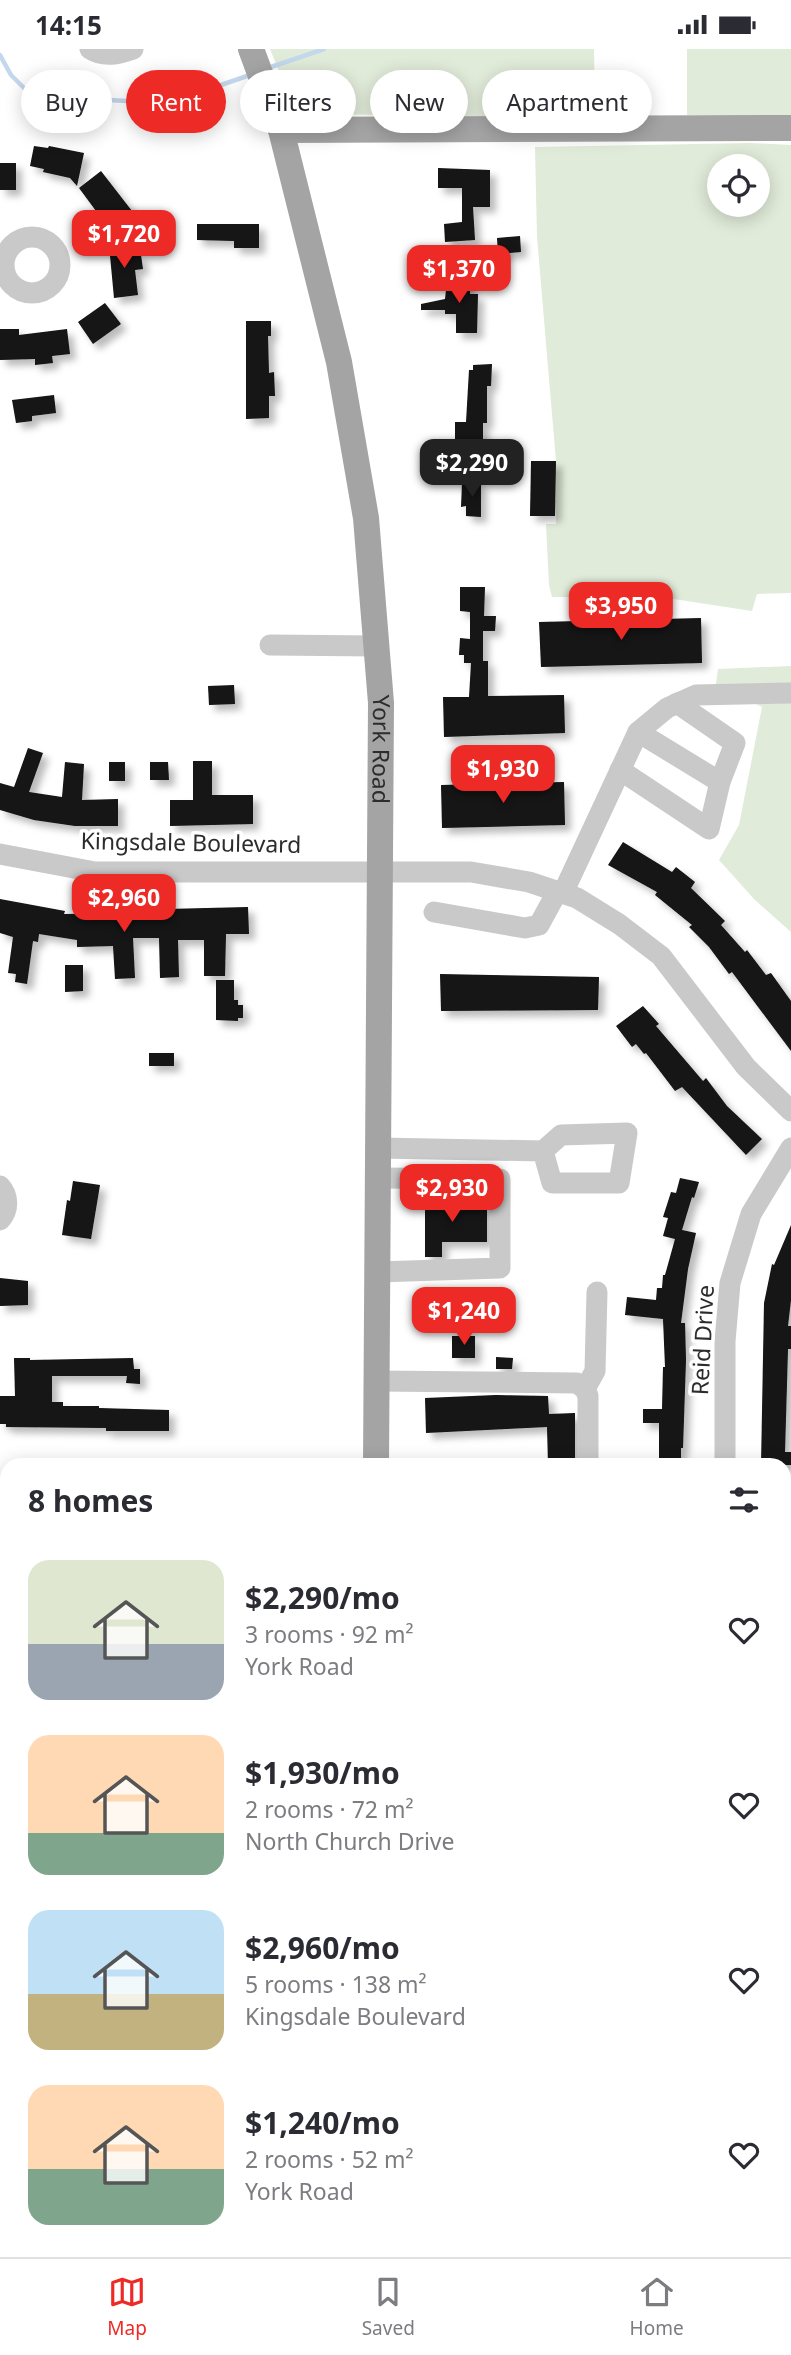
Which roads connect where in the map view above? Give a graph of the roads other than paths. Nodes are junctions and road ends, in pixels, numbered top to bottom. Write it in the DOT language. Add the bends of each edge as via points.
graph roads {
  1 [pos="90,49"];
  2 [pos="133,49"];
  3 [pos="791,128"];
  4 [pos="356,130"];
  5 [pos="282,133"];
  6 [pos="270,645"];
  7 [pos="376,646"];
  8 [pos="791,693"];
  9 [pos="677,703"];
  10 [pos="638,732"];
  11 [pos="620,770"];
  12 [pos="720,782"];
  13 [pos="0,854"];
  14 [pos="381,872"];
  15 [pos="560,892"];
  16 [pos="435,912"];
  17 [pos="791,1111"];
  18 [pos="379,1148"];
  19 [pos="791,1148"];
  20 [pos="542,1151"];
  21 [pos="378,1178"];
  22 [pos="0,1187"];
  23 [pos="0,1220"];
  24 [pos="378,1272"];
  25 [pos="597,1292"];
  26 [pos="377,1381"];
  27 [pos="585,1389"];
  28 [pos="376,1458"];
  29 [pos="588,1458"];
  30 [pos="725,1458"];
  1 -- 2 [label="street" via="108,55"];
  3 -- 4 [label="main road"];
  5 -- 7 [label="main road, York Road" via="339,362 366,518"];
  6 -- 7 [label="street"];
  7 -- 14 [label="main road, York Road" via="381,703"];
  8 -- 9 [label="street" via="696,695"];
  9 -- 10 [label="street"];
  9 -- 12 [label="street" via="735,743"];
  10 -- 11 [label="street"];
  10 -- 12 [label="street"];
  11 -- 12 [label="street" via="709,829"];
  11 -- 15 [label="street"];
  13 -- 14 [label="street, Kingsdale Boulevard" via="95,872"];
  14 -- 15 [label="street, Kingsdale Boulevard" via="471,872"];
  14 -- 18 [label="main road, York Road"];
  15 -- 16 [label="street" via="539,925 525,928"];
  15 -- 17 [label="street, Kingsdale Boulevard" via="577,898 662,956 746,1067"];
  18 -- 20 [label="street"];
  18 -- 21 [label="main road, York Road"];
  19 -- 30 [label="street, Reid Drive" via="751,1215 730,1283"];
  21 -- 24 [label="main road, York Road"];
  21 -- 24 [label="street" via="500,1179 500,1268"];
  22 -- 23 [label="street" via="8,1203"];
  24 -- 26 [label="main road, York Road"];
  25 -- 27 [label="street" via="595,1371"];
  26 -- 27 [label="street" via="577,1383"];
  26 -- 28 [label="main road, York Road"];
  27 -- 29 [label="street"];
}
